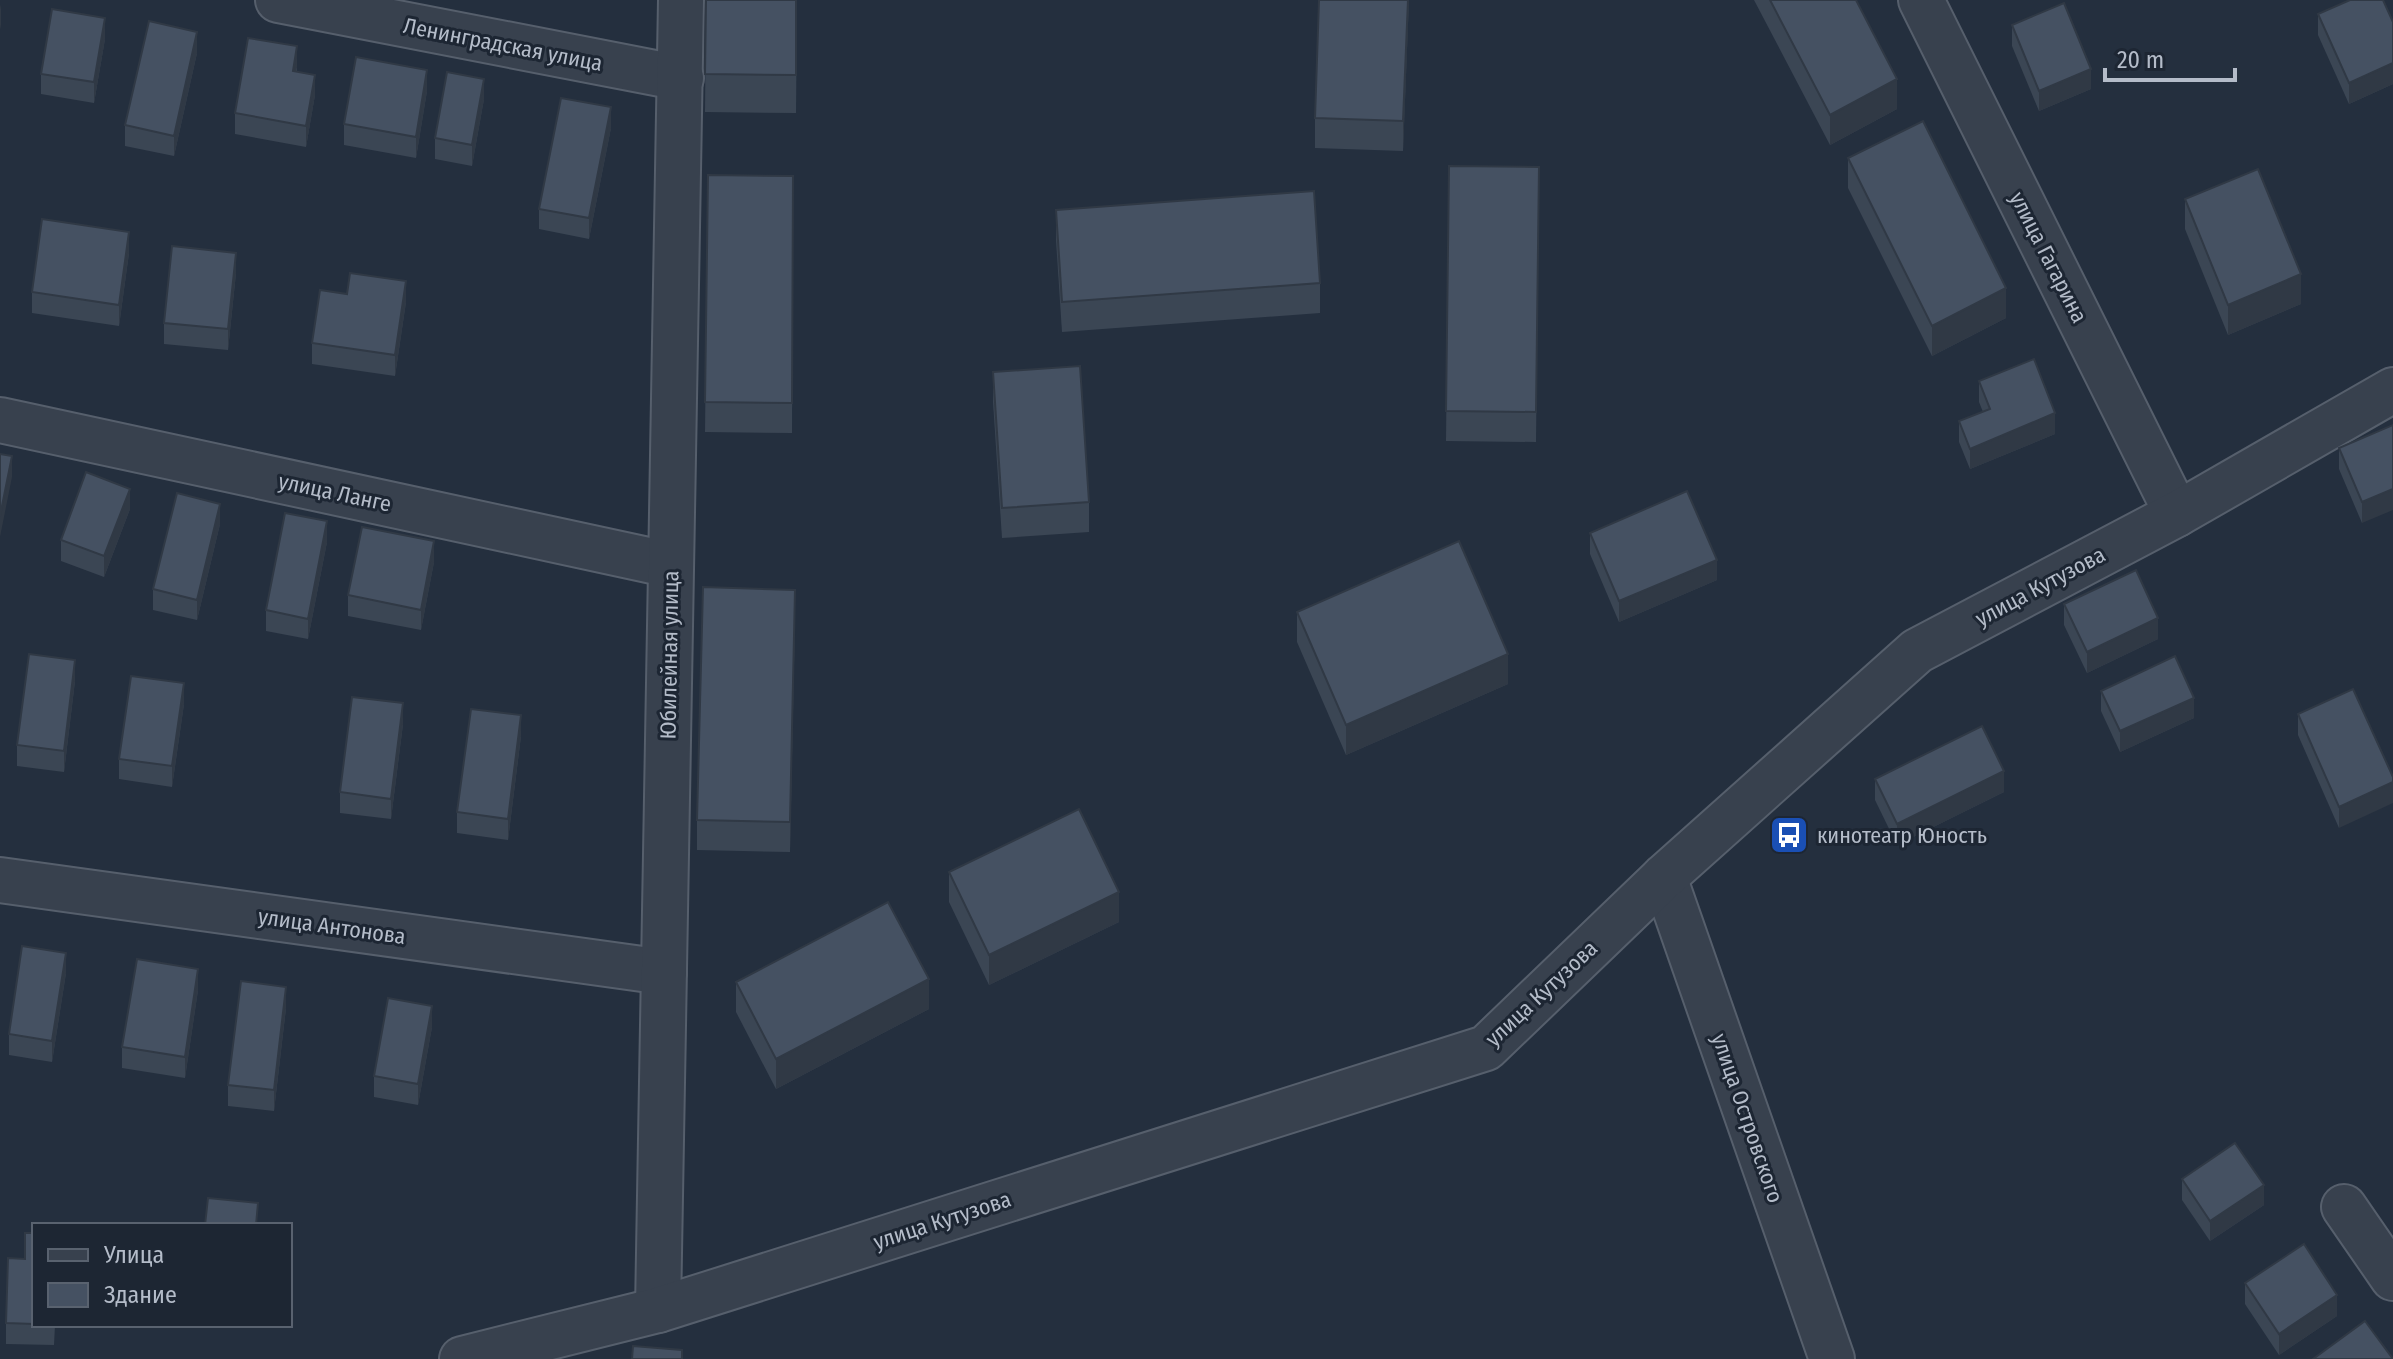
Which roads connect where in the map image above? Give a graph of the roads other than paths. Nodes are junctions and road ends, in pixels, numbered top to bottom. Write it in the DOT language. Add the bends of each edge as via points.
graph roads {
  1 [pos="278,0"];
  2 [pos="681,0"];
  3 [pos="1921,0"];
  4 [pos="681,78"];
  5 [pos="2393,390"];
  6 [pos="0,420"];
  7 [pos="2177,514"];
  8 [pos="671,565"];
  9 [pos="1664,877"];
  10 [pos="0,880"];
  11 [pos="664,972"];
  12 [pos="2344,1207"];
  13 [pos="2393,1278"];
  14 [pos="658,1310"];
  15 [pos="462,1359"];
  16 [pos="1832,1359"];
  1 -- 4 [label="street, Ленинградская улица"];
  2 -- 4 [label="street, Юбилейная улица"];
  3 -- 7 [label="street, улица Гагарина"];
  4 -- 8 [label="street, Юбилейная улица"];
  5 -- 7 [label="street, улица Кутузова"];
  6 -- 8 [label="street, улица Ланге"];
  7 -- 9 [label="street, улица Кутузова" via="1917,651"];
  8 -- 11 [label="street, Юбилейная улица"];
  9 -- 14 [label="street, улица Кутузова" via="1486,1048"];
  9 -- 16 [label="street, улица Островского"];
  10 -- 11 [label="street, улица Антонова"];
  11 -- 14 [label="street, Юбилейная улица"];
  12 -- 13 [label="street"];
  14 -- 15 [label="street, улица Кутузова"];
}
